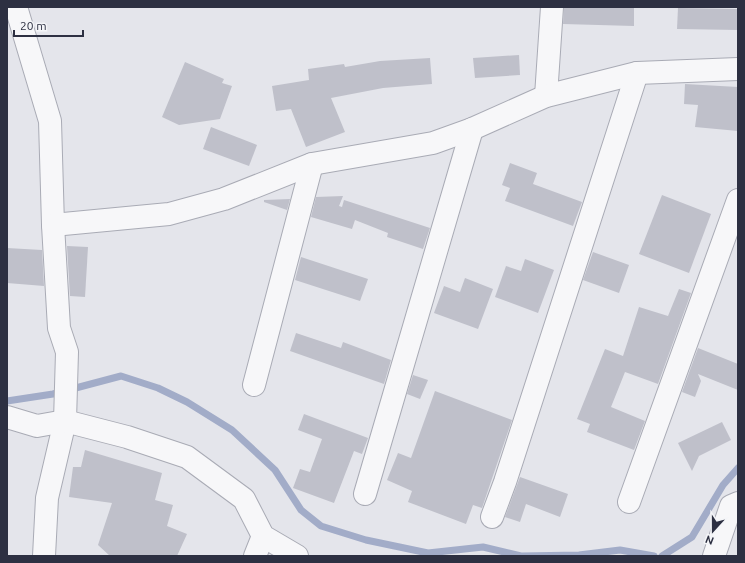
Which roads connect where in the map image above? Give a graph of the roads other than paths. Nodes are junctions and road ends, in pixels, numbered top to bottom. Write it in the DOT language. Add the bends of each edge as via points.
graph roads {
  1 [pos="16,7"];
  2 [pos="552,7"];
  3 [pos="738,69"];
  4 [pos="637,72"];
  5 [pos="546,96"];
  6 [pos="472,130"];
  7 [pos="312,164"];
  8 [pos="738,200"];
  9 [pos="53,225"];
  10 [pos="254,385"];
  11 [pos="7,416"];
  12 [pos="65,421"];
  13 [pos="365,494"];
  14 [pos="629,502"];
  15 [pos="738,503"];
  16 [pos="492,517"];
  17 [pos="264,536"];
  18 [pos="44,556"];
  19 [pos="255,556"];
  20 [pos="297,556"];
  21 [pos="714,556"];
  1 -- 9 [label="street" via="50,121"];
  2 -- 5 [label="street"];
  3 -- 4 [label="street"];
  4 -- 5 [label="street"];
  4 -- 16 [label="street" via="506,482"];
  5 -- 6 [label="street"];
  6 -- 7 [label="street" via="433,143"];
  6 -- 13 [label="street"];
  7 -- 9 [label="street" via="224,199 169,214"];
  7 -- 10 [label="street"];
  8 -- 14 [label="street"];
  9 -- 12 [label="street" via="59,328 67,352"];
  11 -- 12 [label="street" via="38,426"];
  12 -- 17 [label="street" via="127,437 187,457 244,499"];
  12 -- 18 [label="street" via="46,498"];
  15 -- 21 [label="street" via="731,506"];
  17 -- 19 [label="street"];
  17 -- 20 [label="street"];
}
